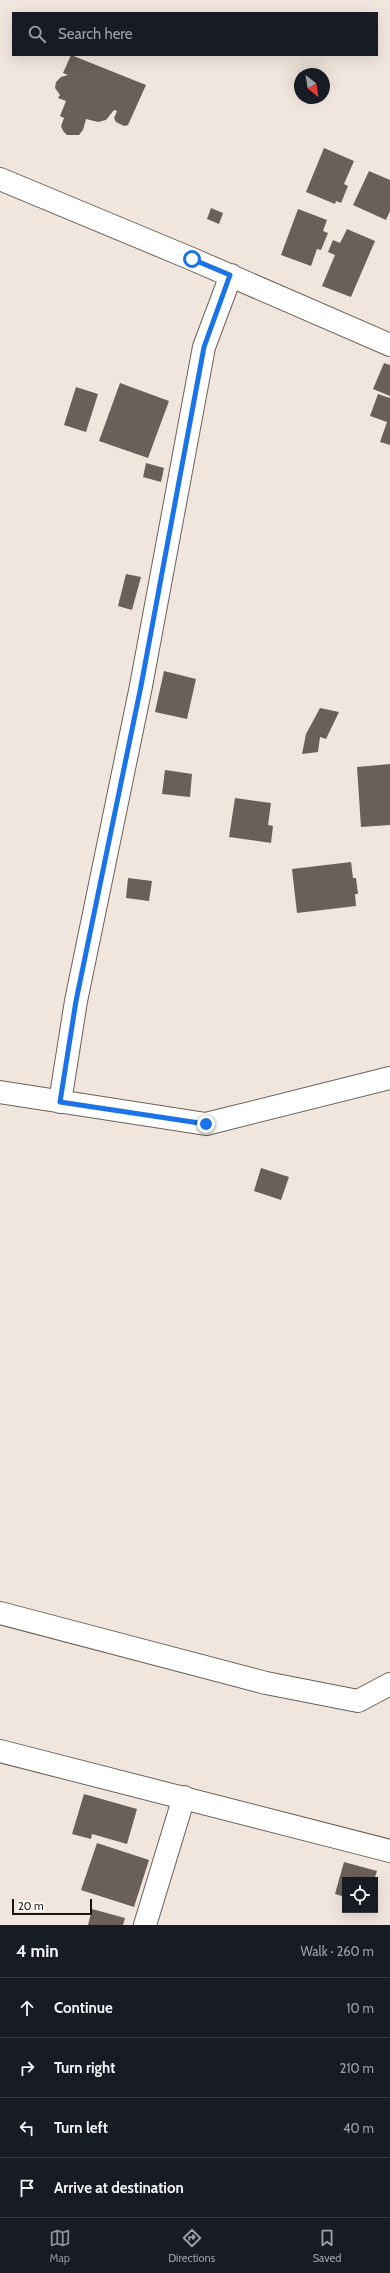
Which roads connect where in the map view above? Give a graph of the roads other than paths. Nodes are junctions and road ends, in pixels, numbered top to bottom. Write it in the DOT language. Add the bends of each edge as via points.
graph roads {
  1 [pos="0,179"];
  2 [pos="230,275"];
  3 [pos="390,345"];
  4 [pos="390,1078"];
  5 [pos="0,1092"];
  6 [pos="60,1102"];
  7 [pos="0,1613"];
  8 [pos="390,1684"];
  9 [pos="0,1751"];
  10 [pos="184,1797"];
  11 [pos="390,1851"];
  12 [pos="145,1925"];
  1 -- 2 [label="street"];
  2 -- 3 [label="street"];
  2 -- 6 [label="street" via="204,347 139,694 76,1001"];
  4 -- 6 [label="street" via="206,1124"];
  5 -- 6 [label="street"];
  7 -- 8 [label="street" via="266,1683 358,1701"];
  9 -- 10 [label="street"];
  10 -- 11 [label="street"];
  10 -- 12 [label="street"];
}
